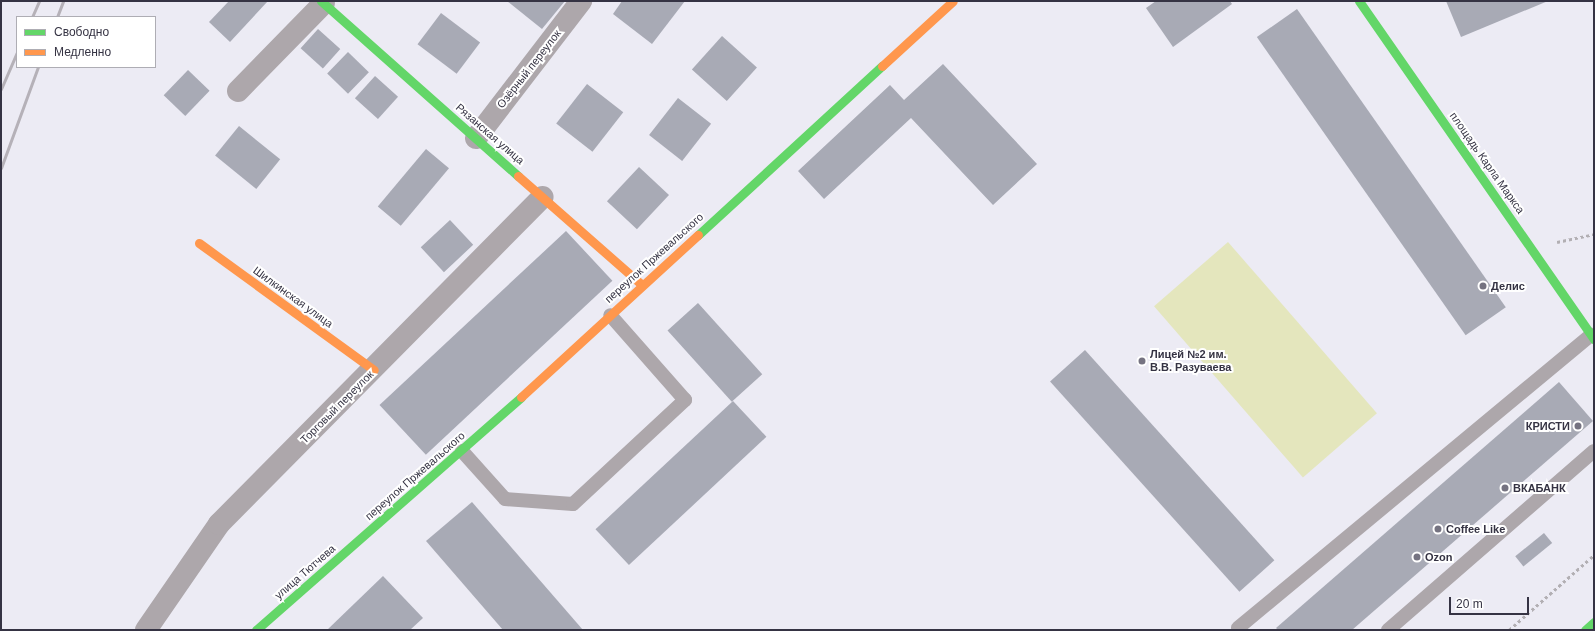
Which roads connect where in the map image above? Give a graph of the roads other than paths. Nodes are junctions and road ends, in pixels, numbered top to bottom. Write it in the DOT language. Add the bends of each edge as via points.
graph roads {
  1 [pos="581,1"];
  2 [pos="953,1"];
  3 [pos="1359,1"];
  4 [pos="322,2"];
  5 [pos="238,91"];
  6 [pos="476,138"];
  7 [pos="543,197"];
  8 [pos="199,243"];
  9 [pos="642,285"];
  10 [pos="610,315"];
  11 [pos="1592,337"];
  12 [pos="374,370"];
  13 [pos="462,451"];
  14 [pos="1594,451"];
  15 [pos="370,532"];
  16 [pos="1594,622"];
  17 [pos="1238,629"];
  18 [pos="146,630"];
  19 [pos="256,630"];
  20 [pos="1388,630"];
  21 [pos="1585,630"];
  1 -- 6 [label="street, Озёрный переулок"];
  2 -- 9 [label="street, переулок Пржевальского"];
  3 -- 11 [label="street, площадь Карла Маркса"];
  4 -- 5 [label="street"];
  4 -- 6 [label="street, Рязанская улица"];
  6 -- 7 [label="street, Рязанская улица"];
  7 -- 9 [label="street, Рязанская улица"];
  7 -- 12 [label="street, Торговый переулок"];
  8 -- 12 [label="street, Шилкинская улица"];
  9 -- 10 [label="street, переулок Пржевальского"];
  10 -- 13 [label="street, переулок Пржевальского"];
  10 -- 13 [label="lane" via="686,400 573,504 505,499"];
  11 -- 17 [label="lane"];
  12 -- 18 [label="street, Торговый переулок" via="219,524"];
  13 -- 15 [label="street, переулок Пржевальского"];
  14 -- 20 [label="lane"];
  15 -- 19 [label="street, улица Тютчева"];
  16 -- 21 [label="street"];
}
